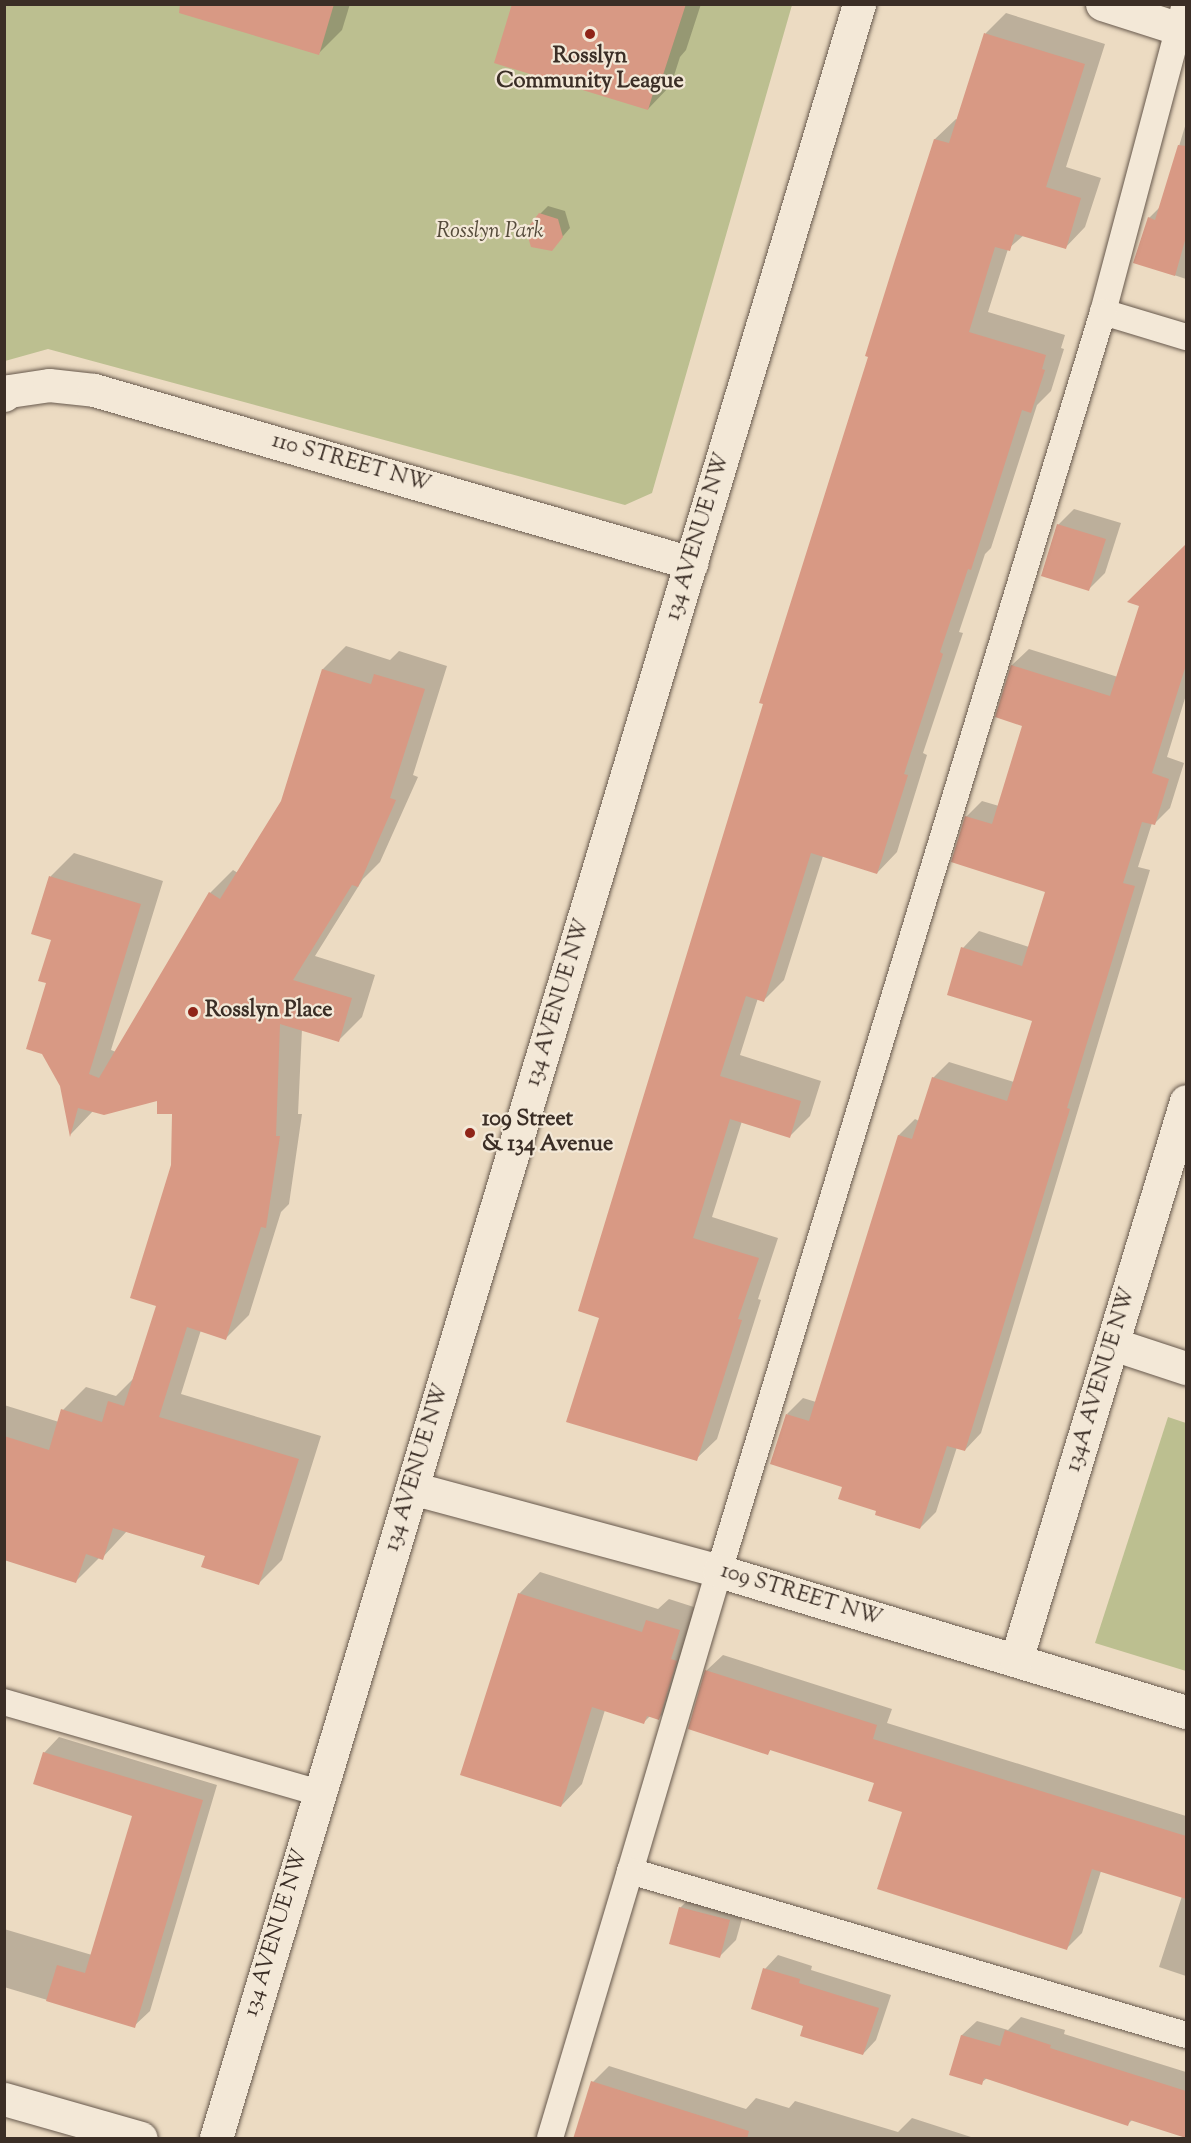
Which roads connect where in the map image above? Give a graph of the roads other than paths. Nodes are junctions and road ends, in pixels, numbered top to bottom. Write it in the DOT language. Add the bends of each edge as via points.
graph roads {
  1 [pos="859,4"];
  2 [pos="1102,4"];
  3 [pos="1183,21"];
  4 [pos="1103,312"];
  5 [pos="1186,337"];
  6 [pos="7,393"];
  7 [pos="691,563"];
  8 [pos="1186,1101"];
  9 [pos="1113,1344"];
  10 [pos="1186,1368"];
  11 [pos="412,1488"];
  12 [pos="719,1571"];
  13 [pos="1016,1660"];
  14 [pos="4,1702"];
  15 [pos="1186,1712"];
  16 [pos="319,1793"];
  17 [pos="630,1871"];
  18 [pos="1186,2035"];
  19 [pos="4,2099"];
  20 [pos="141,2139"];
  21 [pos="216,2139"];
  22 [pos="550,2139"];
  1 -- 7 [label="street, 134 AVENUE NW"];
  2 -- 3 [label="street"];
  3 -- 4 [label="lane"];
  4 -- 5 [label="lane"];
  4 -- 12 [label="lane"];
  6 -- 7 [label="street, 110 STREET NW" via="49,385 94,390"];
  7 -- 11 [label="street, 134 AVENUE NW"];
  8 -- 9 [label="street, 134A AVENUE NW"];
  9 -- 10 [label="street"];
  9 -- 13 [label="street, 134A AVENUE NW"];
  11 -- 12 [label="street, 109 STREET NW"];
  11 -- 16 [label="street, 134 AVENUE NW"];
  12 -- 13 [label="street, 109 STREET NW"];
  12 -- 17 [label="lane"];
  13 -- 15 [label="street, 109 STREET NW"];
  14 -- 16 [label="lane"];
  16 -- 21 [label="street, 134 AVENUE NW"];
  17 -- 18 [label="lane"];
  17 -- 22 [label="lane"];
  19 -- 20 [label="street"];
}
